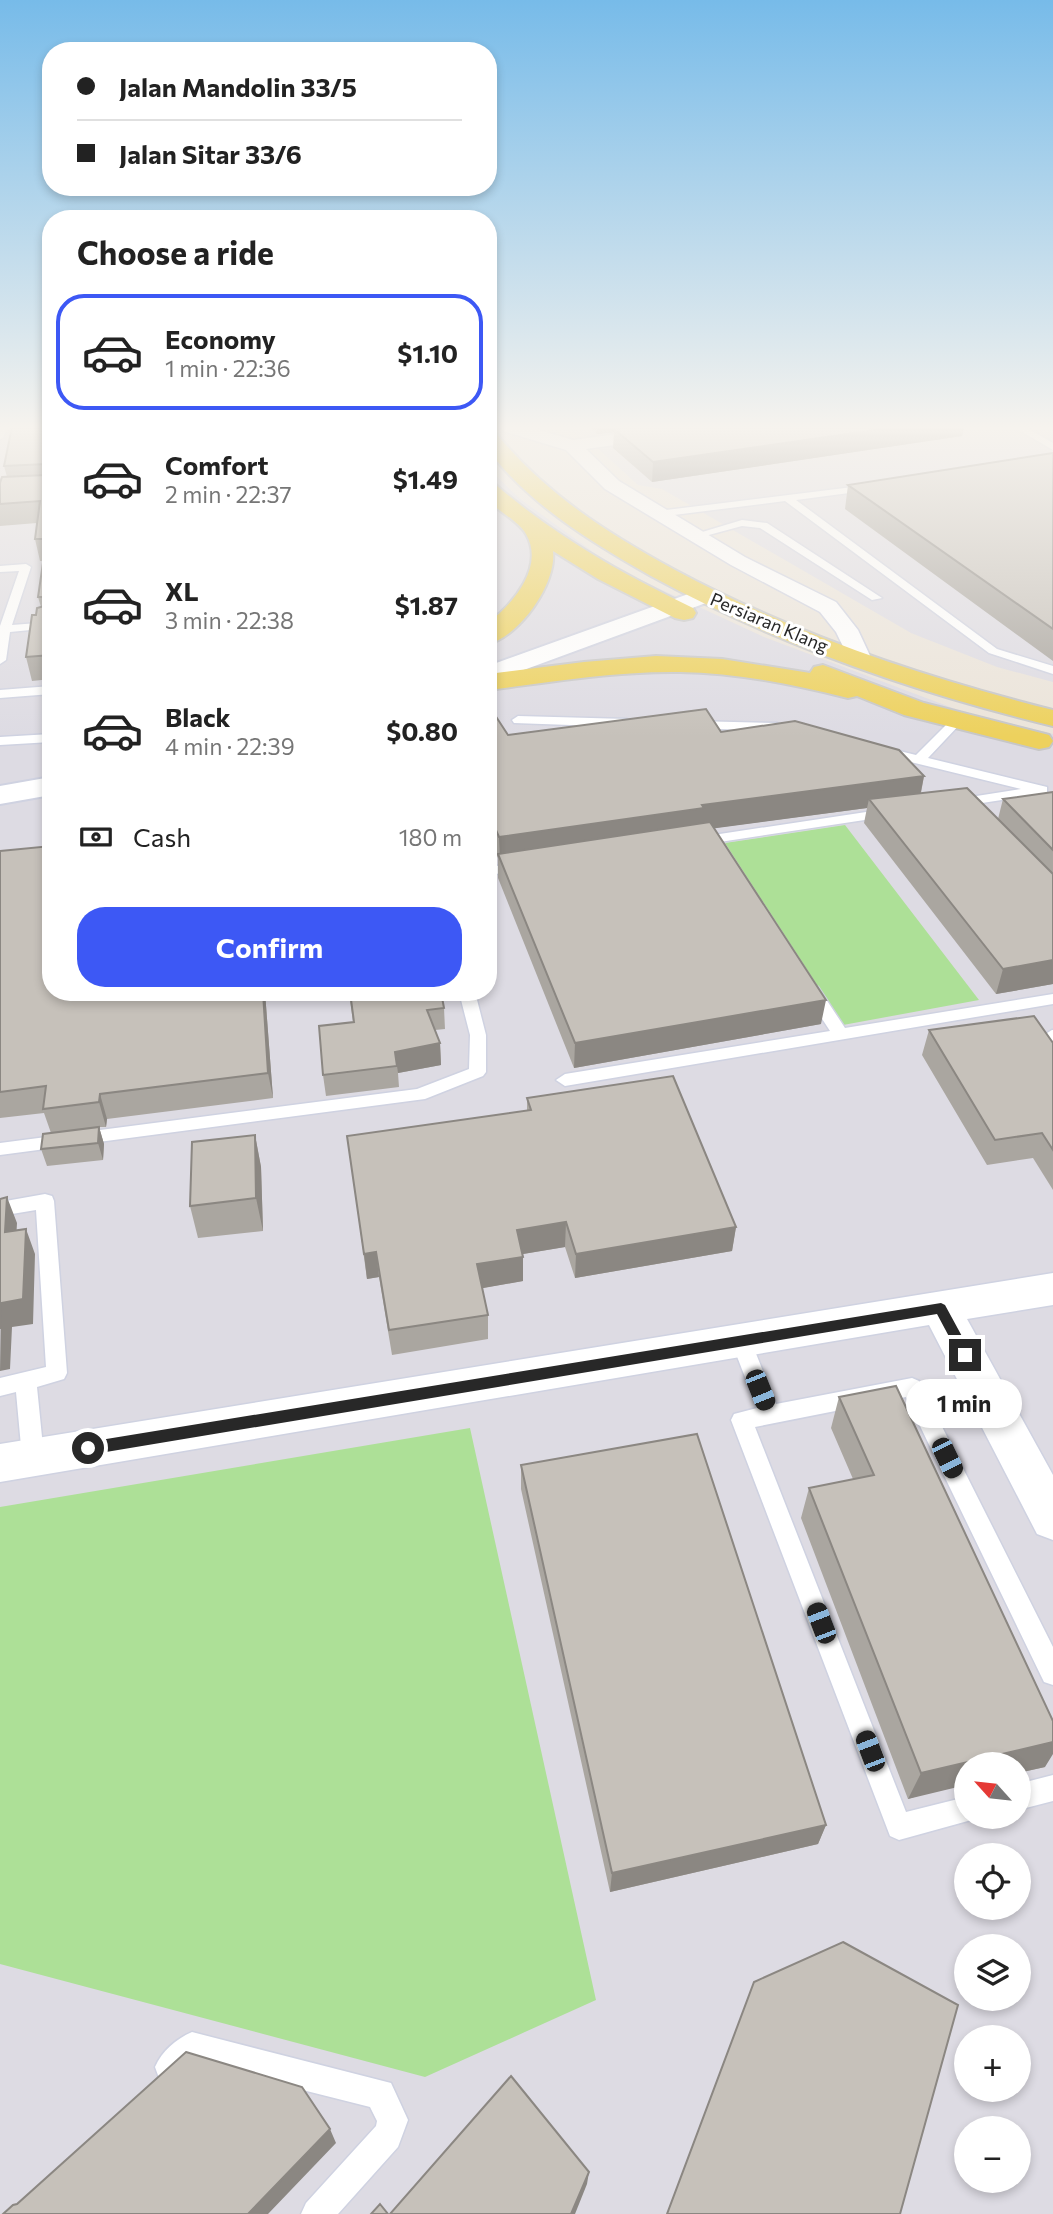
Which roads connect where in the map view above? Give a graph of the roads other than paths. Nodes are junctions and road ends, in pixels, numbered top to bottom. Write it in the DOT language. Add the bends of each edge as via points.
graph roads {
  1 [pos="535,530"];
  2 [pos="541,530"];
  3 [pos="587,530"];
  4 [pos="685,530"];
  5 [pos="715,530"];
  6 [pos="771,530"];
  7 [pos="831,530"];
  8 [pos="694,536"];
  9 [pos="38,566"];
  10 [pos="26,567"];
  11 [pos="0,569"];
  12 [pos="678,596"];
  13 [pos="876,598"];
  14 [pos="42,626"];
  15 [pos="711,626"];
  16 [pos="497,628"];
  17 [pos="3,629"];
  18 [pos="749,643"];
  19 [pos="497,652"];
  20 [pos="0,660"];
  21 [pos="860,660"];
  22 [pos="1053,670"];
  23 [pos="497,671"];
  24 [pos="497,681"];
  25 [pos="42,691"];
  26 [pos="0,694"];
  27 [pos="914,709"];
  28 [pos="1053,718"];
  29 [pos="518,720"];
  30 [pos="956,722"];
  31 [pos="642,723"];
  32 [pos="683,725"];
  33 [pos="792,730"];
  34 [pos="42,739"];
  35 [pos="0,741"];
  36 [pos="1053,744"];
  37 [pos="869,747"];
  38 [pos="920,759"];
  39 [pos="42,788"];
  40 [pos="1047,792"];
  41 [pos="0,795"];
  42 [pos="939,805"];
  43 [pos="42,806"];
  44 [pos="899,811"];
  45 [pos="0,812"];
  46 [pos="687,843"];
  47 [pos="528,866"];
  48 [pos="497,871"];
  49 [pos="804,977"];
  50 [pos="1053,999"];
  51 [pos="469,1001"];
  52 [pos="841,1035"];
  53 [pos="565,1080"];
  54 [pos="0,1149"];
  55 [pos="0,1209"];
  56 [pos="1053,1289"];
  57 [pos="941,1309"];
  58 [pos="741,1341"];
  59 [pos="26,1382"];
  60 [pos="0,1387"];
  61 [pos="770,1415"];
  62 [pos="17,1460"];
  63 [pos="1053,1519"];
  64 [pos="1053,1673"];
  65 [pos="1053,1788"];
  66 [pos="1031,1794"];
  67 [pos="954,1813"];
  68 [pos="151,2084"];
  69 [pos="317,2214"];
  1 -- 16 [label="main road" via="542,552 539,578 523,604"];
  2 -- 12 [label="main road, Persiaran Klang" via="605,573"];
  3 -- 12 [label="main road, Persiaran Klang"];
  4 -- 8 [label="street"];
  5 -- 8 [label="lane"];
  6 -- 13 [label="lane"];
  7 -- 22 [label="lane" via="993,651"];
  8 -- 21 [label="street" via="828,607 847,630"];
  9 -- 10 [label="lane"];
  10 -- 11 [label="lane"];
  10 -- 17 [label="lane"];
  12 -- 15 [label="main road, Persiaran Klang"];
  12 -- 19 [label="street"];
  12 -- 21 [label="main road, Persiaran Klang"];
  12 -- 23 [label="street"];
  14 -- 17 [label="lane"];
  17 -- 20 [label="lane"];
  18 -- 27 [label="main road, Persiaran Klang"];
  21 -- 28 [label="main road, Persiaran Klang"];
  24 -- 27 [label="main road" via="631,665 681,664 785,676"];
  25 -- 26 [label="lane"];
  27 -- 30 [label="main road, Persiaran Klang"];
  29 -- 31 [label="lane"];
  30 -- 36 [label="main road, Persiaran Klang"];
  30 -- 38 [label="lane"];
  32 -- 33 [label="lane"];
  34 -- 35 [label="lane"];
  37 -- 38 [label="lane"];
  38 -- 40 [label="lane"];
  39 -- 41 [label="street"];
  40 -- 42 [label="lane" via="970,806"];
  43 -- 45 [label="street"];
  44 -- 46 [label="lane" via="717,845"];
  47 -- 48 [label="lane"];
  49 -- 52 [label="lane"];
  50 -- 52 [label="lane"];
  51 -- 54 [label="lane" via="478,1035 477,1072 419,1095"];
  52 -- 53 [label="lane"];
  55 -- 59 [label="lane" via="45,1201 57,1373"];
  56 -- 57 [label="street"];
  57 -- 58 [label="street"];
  57 -- 63 [label="street"];
  58 -- 61 [label="lane"];
  58 -- 62 [label="street"];
  59 -- 60 [label="lane"];
  59 -- 62 [label="lane"];
  61 -- 64 [label="lane" via="912,1387"];
  61 -- 67 [label="lane" via="743,1420 899,1827"];
  65 -- 66 [label="lane"];
  68 -- 69 [label="lane" via="192,2047 380,2094 393,2120 387,2136"];
}
